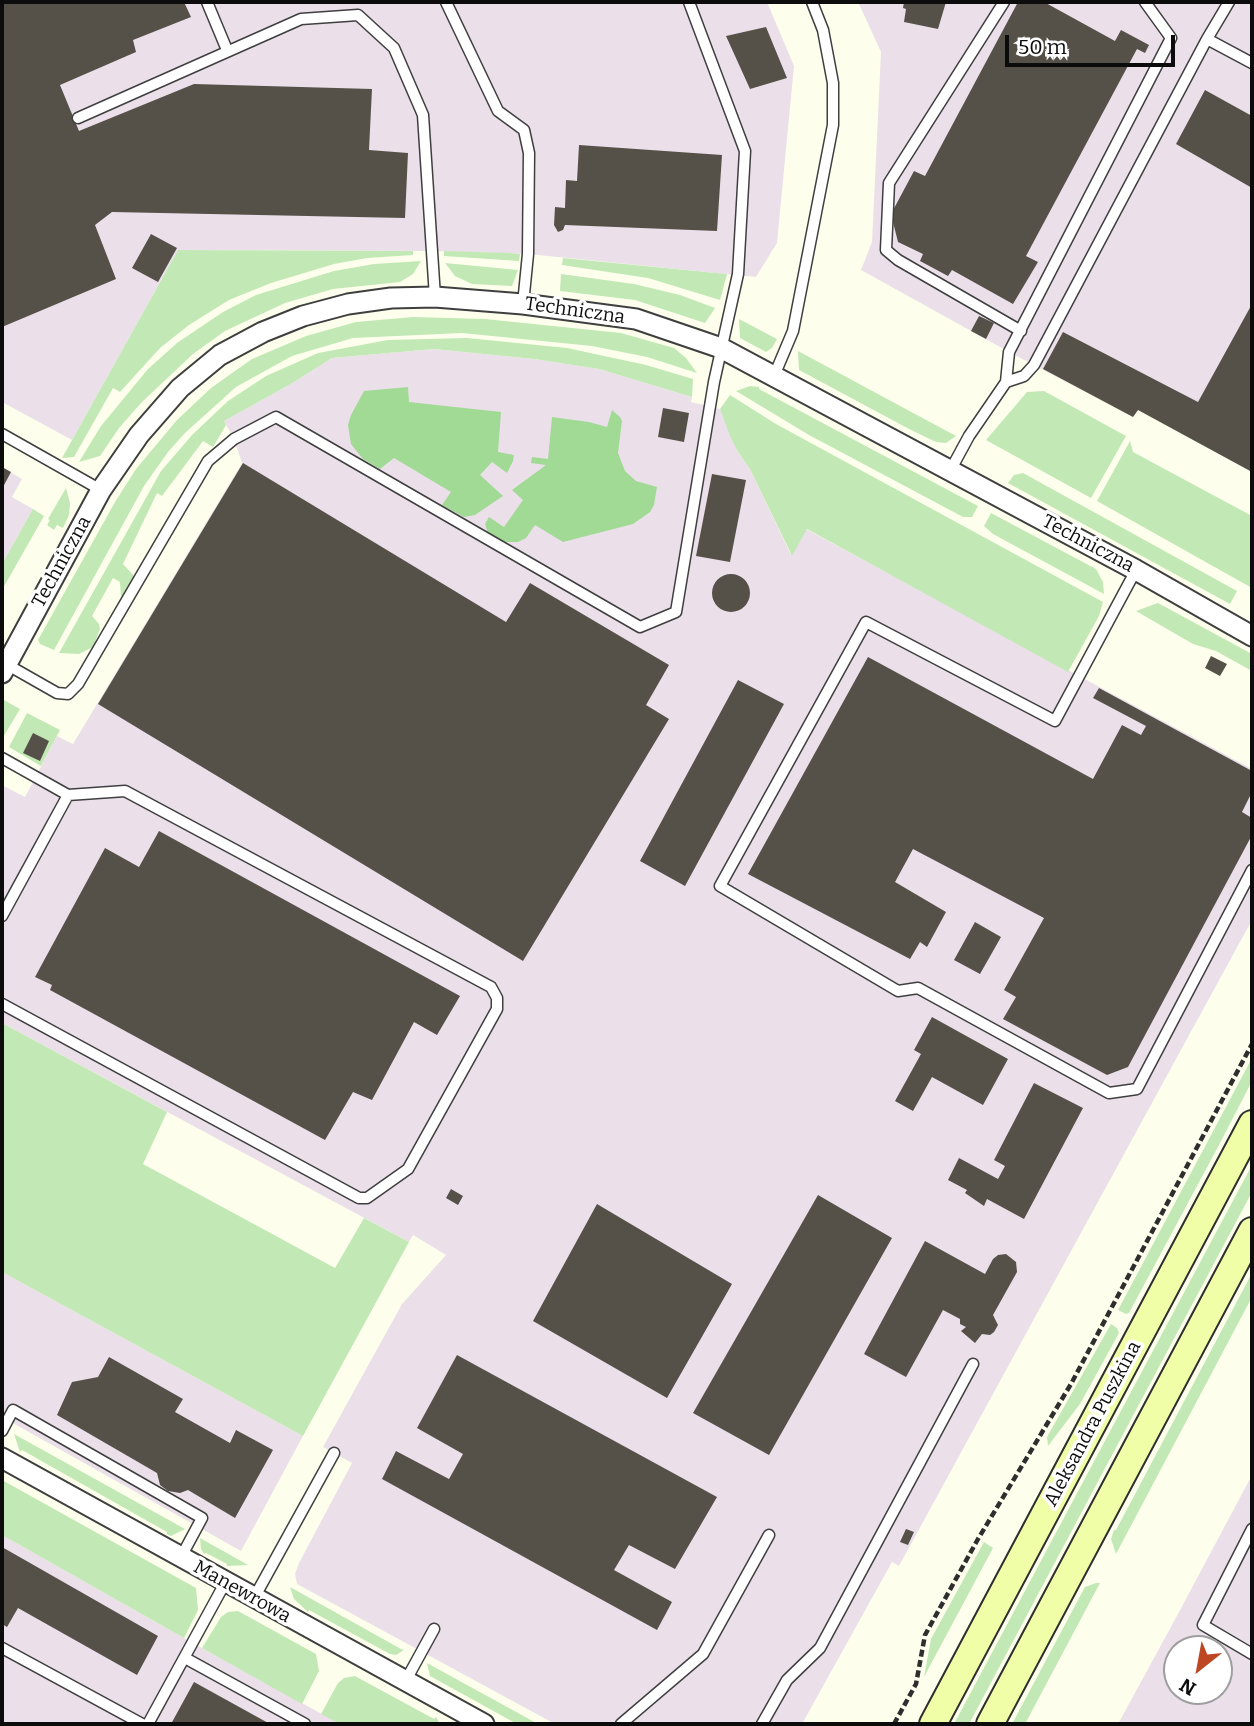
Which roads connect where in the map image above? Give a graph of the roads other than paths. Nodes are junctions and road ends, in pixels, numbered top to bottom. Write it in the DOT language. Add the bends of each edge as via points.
graph roads {
  1 [pos="206,2"];
  2 [pos="446,2"];
  3 [pos="689,2"];
  4 [pos="812,2"];
  5 [pos="1004,2"];
  6 [pos="1145,2"];
  7 [pos="1229,2"];
  8 [pos="1207,39"];
  9 [pos="227,50"];
  10 [pos="1252,63"];
  11 [pos="78,118"];
  12 [pos="435,297"];
  13 [pos="523,304"];
  14 [pos="1021,331"];
  15 [pos="721,348"];
  16 [pos="774,376"];
  17 [pos="1006,382"];
  18 [pos="2,434"];
  19 [pos="950,471"];
  20 [pos="102,490"];
  21 [pos="1136,570"];
  22 [pos="1252,636"];
  23 [pos="4,668"];
  24 [pos="2,758"];
  25 [pos="68,795"];
  26 [pos="1252,870"];
  27 [pos="2,916"];
  28 [pos="2,1004"];
  29 [pos="1252,1124"];
  30 [pos="1252,1231"];
  31 [pos="973,1364"];
  32 [pos="2,1431"];
  33 [pos="334,1453"];
  34 [pos="2,1458"];
  35 [pos="1252,1530"];
  36 [pos="769,1535"];
  37 [pos="181,1558"];
  38 [pos="225,1583"];
  39 [pos="254,1599"];
  40 [pos="434,1629"];
  41 [pos="2,1648"];
  42 [pos="1252,1654"];
  43 [pos="185,1658"];
  44 [pos="405,1682"];
  45 [pos="473,1722"];
  46 [pos="142,1724"];
  47 [pos="148,1724"];
  48 [pos="305,1724"];
  49 [pos="621,1724"];
  50 [pos="762,1724"];
  51 [pos="933,1724"];
  52 [pos="990,1724"];
  1 -- 9 [label="lane"];
  2 -- 13 [label="lane" via="498,111 524,130 529,153"];
  3 -- 15 [label="lane" via="745,151 738,274"];
  4 -- 16 [label="lane" via="823,30 833,83 834,125 793,331"];
  5 -- 14 [label="lane" via="889,183 886,250"];
  6 -- 14 [label="lane" via="1171,38"];
  7 -- 8 [label="lane"];
  8 -- 10 [label="lane"];
  8 -- 17 [label="lane" via="1034,365 1024,376"];
  9 -- 11 [label="lane"];
  9 -- 12 [label="lane" via="300,19 358,15 394,48 423,115"];
  12 -- 13 [label="street, Techniczna"];
  12 -- 20 [label="street, Techniczna" via="348,304 303,316 220,355 138,435"];
  13 -- 15 [label="street, Techniczna" via="636,320"];
  14 -- 17 [label="lane" via="1009,352"];
  15 -- 16 [label="street, Techniczna"];
  15 -- 23 [label="lane" via="676,612 640,627 276,417 234,439 208,461 68,694"];
  16 -- 19 [label="street, Techniczna"];
  17 -- 19 [label="lane"];
  18 -- 20 [label="lane"];
  19 -- 21 [label="street, Techniczna"];
  20 -- 23 [label="street, Techniczna"];
  21 -- 22 [label="street, Techniczna"];
  21 -- 26 [label="lane" via="1055,721 866,622 720,886 898,991 918,988 1109,1093 1138,1089"];
  24 -- 25 [label="lane"];
  25 -- 27 [label="lane"];
  25 -- 28 [label="lane" via="125,791 491,987 497,1009 408,1169 367,1198 359,1198"];
  29 -- 51 [label="main road, Aleksandra Puszkina"];
  30 -- 52 [label="main road"];
  31 -- 50 [label="lane" via="820,1648 787,1680"];
  32 -- 37 [label="lane" via="13,1410 202,1518"];
  33 -- 39 [label="lane"];
  34 -- 37 [label="street, Manewrowa"];
  35 -- 42 [label="lane" via="1203,1625"];
  36 -- 49 [label="lane" via="704,1654"];
  37 -- 38 [label="street, Manewrowa"];
  38 -- 39 [label="street, Manewrowa"];
  38 -- 43 [label="lane"];
  39 -- 44 [label="street, Manewrowa"];
  40 -- 44 [label="lane"];
  41 -- 46 [label="lane"];
  43 -- 47 [label="lane"];
  43 -- 48 [label="lane"];
  44 -- 45 [label="street, Manewrowa"];
}
